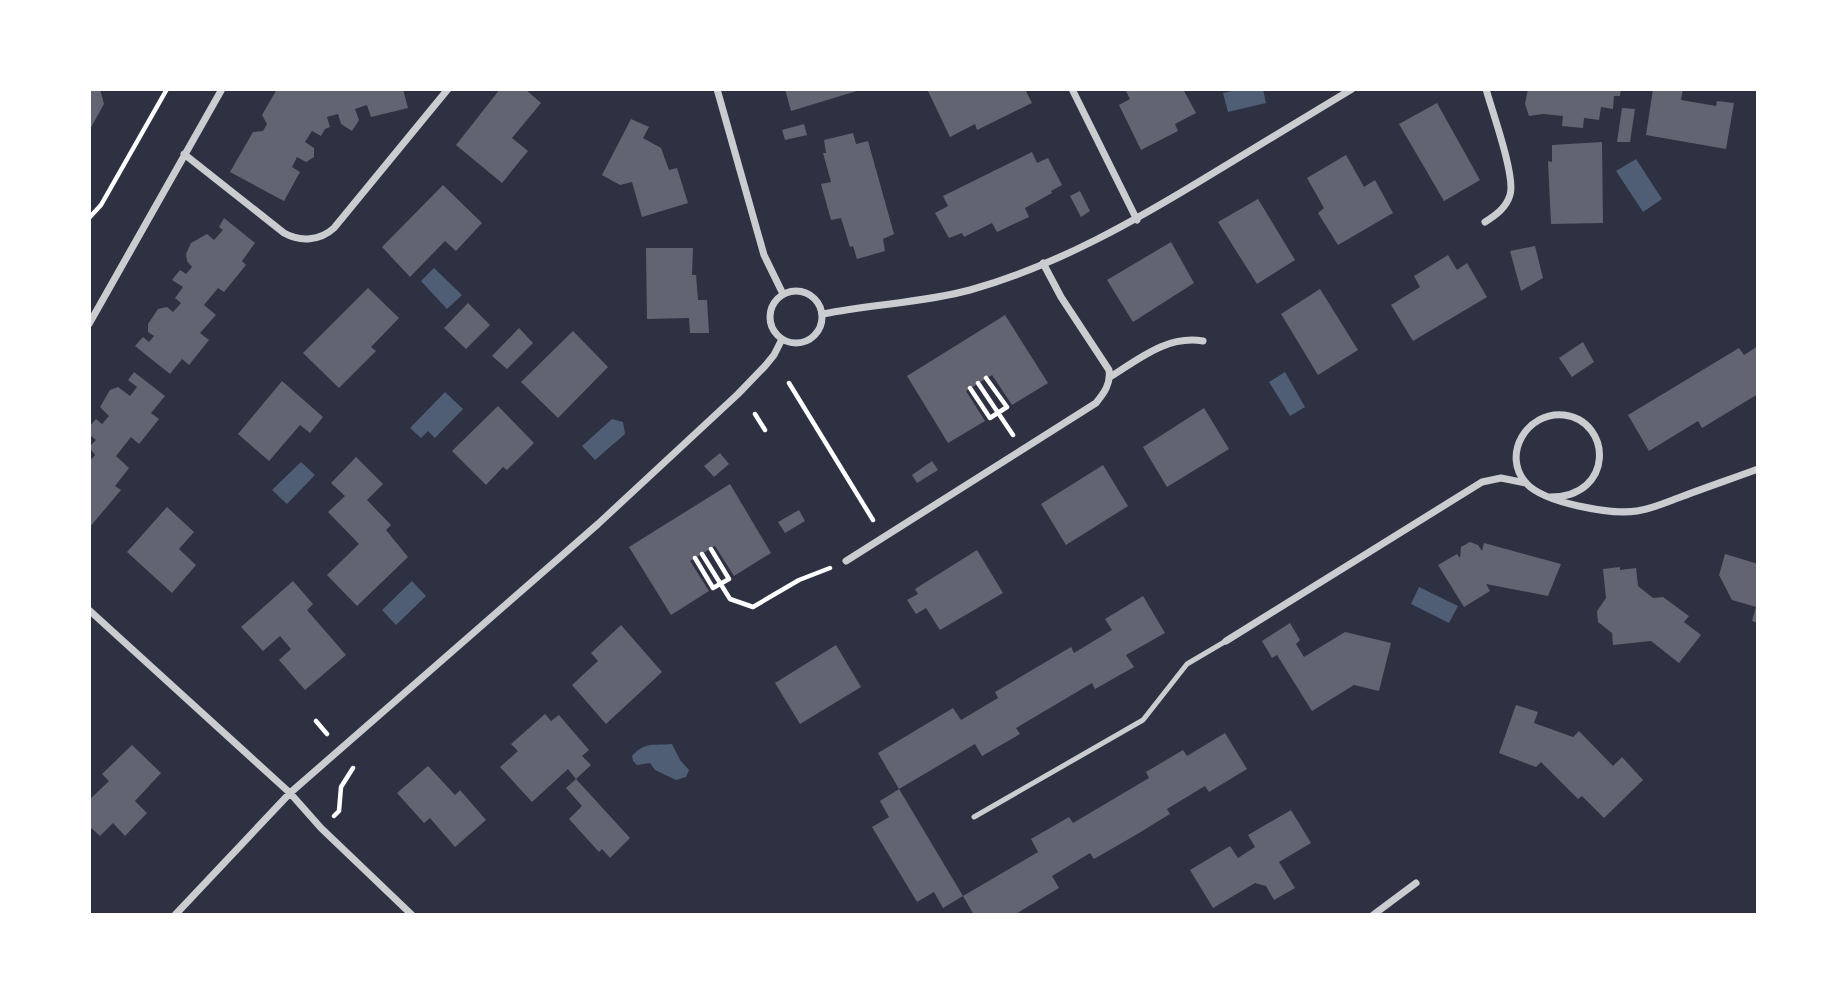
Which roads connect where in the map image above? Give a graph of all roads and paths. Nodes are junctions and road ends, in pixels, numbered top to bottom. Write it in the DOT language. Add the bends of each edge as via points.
graph roads {
  1 [pos="167,89"];
  2 [pos="222,89"];
  3 [pos="448,89"];
  4 [pos="717,89"];
  5 [pos="1072,89"];
  6 [pos="1352,89"];
  7 [pos="1486,89"];
  8 [pos="184,154"];
  9 [pos="89,218"];
  10 [pos="1137,220"];
  11 [pos="1485,222"];
  12 [pos="1043,263"];
  13 [pos="783,294"];
  14 [pos="823,314"];
  15 [pos="89,324"];
  16 [pos="782,339"];
  17 [pos="1203,341"];
  18 [pos="1110,377"];
  19 [pos="986,378"];
  20 [pos="789,383"];
  21 [pos="978,383"];
  22 [pos="970,388"];
  23 [pos="999,413"];
  24 [pos="755,414"];
  25 [pos="765,430"];
  26 [pos="1758,469"];
  27 [pos="1526,483"];
  28 [pos="1550,497"];
  29 [pos="884,537"];
  30 [pos="710,549"];
  31 [pos="702,554"];
  32 [pos="695,558"];
  33 [pos="846,561"];
  34 [pos="721,585"];
  35 [pos="89,610"];
  36 [pos="1226,641"];
  37 [pos="354,767"];
  38 [pos="290,793"];
  39 [pos="339,811"];
  40 [pos="974,817"];
  41 [pos="1416,883"];
  42 [pos="175,915"];
  43 [pos="412,915"];
  44 [pos="1373,915"];
  1 -- 9 [label="path" via="101,205"];
  2 -- 8 [label="street"];
  3 -- 8 [label="street" via="323,236 298,239 284,233"];
  4 -- 13 [label="street" via="764,255"];
  5 -- 10 [label="street"];
  6 -- 10 [label="street"];
  7 -- 11 [label="street" via="1511,194 1502,210"];
  8 -- 15 [label="street"];
  10 -- 12 [label="street"];
  12 -- 14 [label="street" via="970,290"];
  12 -- 18 [label="street"];
  13 -- 14 [label="street" via="800,291 811,295"];
  13 -- 16 [label="street" via="772,307 770,319"];
  14 -- 16 [label="street" via="815,336 805,342"];
  16 -- 38 [label="street" via="752,380 598,524"];
  17 -- 18 [label="street" via="1163,344"];
  18 -- 29 [label="street" via="1096,403"];
  19 -- 23 [label="path" via="1007,407"];
  20 -- 29 [label="path"];
  21 -- 23 [label="path"];
  22 -- 23 [label="path" via="990,418"];
  24 -- 25 [label="path"];
  26 -- 28 [label="street" via="1638,511 1594,508"];
  27 -- 28 [label="street"];
  27 -- 28 [label="street" via="1516,456 1526,429 1550,415 1579,420 1597,442 1597,471 1579,493"];
  27 -- 36 [label="street" via="1509,478 1482,482"];
  29 -- 33 [label="street"];
  30 -- 34 [label="path" via="729,579"];
  31 -- 34 [label="path"];
  32 -- 34 [label="path" via="713,589"];
  33 -- 34 [label="path" via="799,580 753,607 730,598"];
  35 -- 38 [label="street"];
  36 -- 40 [label="lane" via="1187,664 1143,720"];
  37 -- 39 [label="path" via="341,787"];
  38 -- 42 [label="street"];
  38 -- 43 [label="street"];
  41 -- 44 [label="street"];
}
